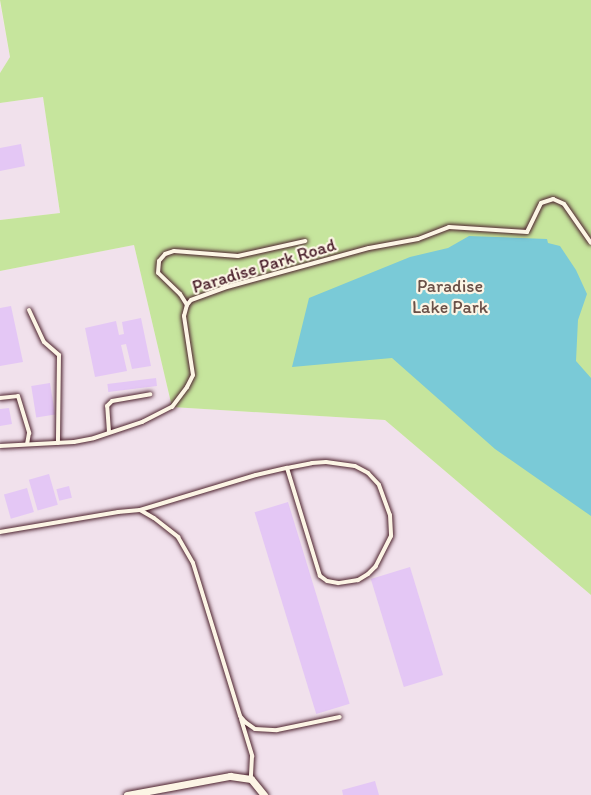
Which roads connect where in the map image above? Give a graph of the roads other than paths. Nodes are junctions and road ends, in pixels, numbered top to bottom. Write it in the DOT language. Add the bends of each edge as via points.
graph roads {
  1 [pos="305,241"];
  2 [pos="591,243"];
  3 [pos="187,305"];
  4 [pos="29,310"];
  5 [pos="150,393"];
  6 [pos="0,398"];
  7 [pos="109,432"];
  8 [pos="58,442"];
  9 [pos="27,444"];
  10 [pos="0,446"];
  11 [pos="287,468"];
  12 [pos="140,510"];
  13 [pos="0,532"];
  14 [pos="240,716"];
  15 [pos="340,717"];
  16 [pos="251,779"];
  17 [pos="127,795"];
  18 [pos="264,795"];
  1 -- 3 [label="lane" via="238,256 174,251 165,254 159,261 158,273"];
  2 -- 3 [label="lane, Paradise Park Road" via="564,204 553,199 541,203 527,232 449,227 418,239 290,268 227,287"];
  3 -- 7 [label="lane, Paradise Park Road" via="184,316 193,368 187,387 172,407"];
  4 -- 8 [label="lane" via="44,342 59,355"];
  5 -- 7 [label="lane" via="112,401 107,406"];
  6 -- 9 [label="lane" via="18,396 29,433"];
  7 -- 8 [label="lane, Paradise Park Road" via="74,442"];
  8 -- 9 [label="lane, Paradise Park Road"];
  9 -- 10 [label="lane, Paradise Park Road"];
  11 -- 11 [label="lane" via="326,462 355,466 379,485 390,515 391,536 368,574 358,580 338,582 320,576"];
  11 -- 12 [label="lane"];
  12 -- 13 [label="lane" via="81,516"];
  12 -- 14 [label="lane" via="178,537 194,563"];
  14 -- 15 [label="lane" via="251,727 264,730"];
  14 -- 16 [label="lane" via="252,756"];
  16 -- 17 [label="street" via="230,776"];
  16 -- 18 [label="street"];
}
